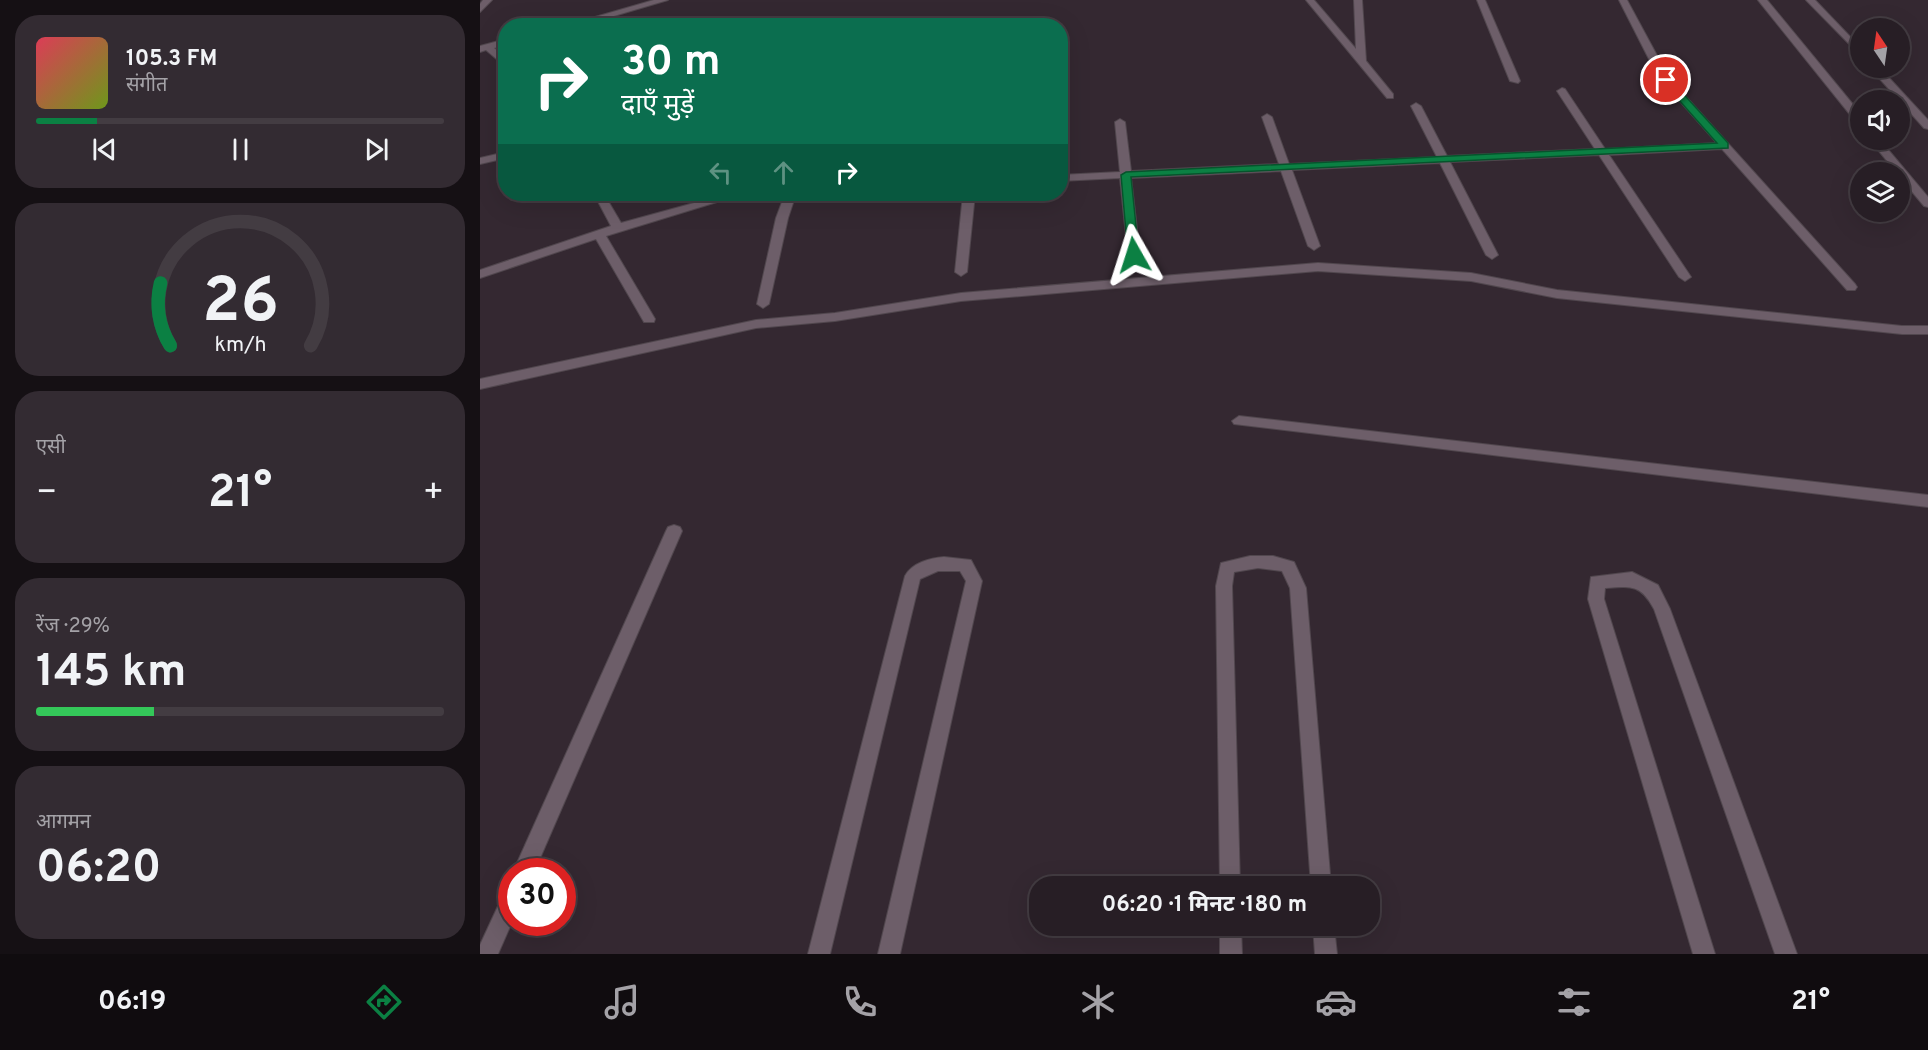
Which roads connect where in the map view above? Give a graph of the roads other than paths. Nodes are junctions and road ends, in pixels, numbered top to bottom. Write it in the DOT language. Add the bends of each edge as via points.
graph roads {
  1 [pos="488,0"];
  2 [pos="664,0"];
  3 [pos="1310,0"];
  4 [pos="1358,0"];
  5 [pos="1481,0"];
  6 [pos="1623,0"];
  7 [pos="1762,0"];
  8 [pos="1810,0"];
  9 [pos="480,9"];
  10 [pos="598,18"];
  11 [pos="1850,42"];
  12 [pos="484,48"];
  13 [pos="498,58"];
  14 [pos="1361,61"];
  15 [pos="1656,63"];
  16 [pos="1884,78"];
  17 [pos="1666,80"];
  18 [pos="1515,81"];
  19 [pos="1562,91"];
  20 [pos="1390,96"];
  21 [pos="1416,106"];
  22 [pos="1850,107"];
  23 [pos="1267,117"];
  24 [pos="1120,122"];
  25 [pos="1928,126"];
  26 [pos="1725,146"];
  27 [pos="1883,150"];
  28 [pos="1602,152"];
  29 [pos="498,157"];
  30 [pos="1443,159"];
  31 [pos="480,161"];
  32 [pos="1285,167"];
  33 [pos="1126,175"];
  34 [pos="1068,178"];
  35 [pos="603,201"];
  36 [pos="712,201"];
  37 [pos="788,201"];
  38 [pos="968,201"];
  39 [pos="1928,204"];
  40 [pos="618,228"];
  41 [pos="599,234"];
  42 [pos="1314,246"];
  43 [pos="1134,255"];
  44 [pos="1492,255"];
  45 [pos="961,272"];
  46 [pos="480,274"];
  47 [pos="1685,277"];
  48 [pos="1851,287"];
  49 [pos="764,304"];
  50 [pos="649,319"];
  51 [pos="1928,330"];
  52 [pos="480,384"];
  53 [pos="1239,421"];
  54 [pos="1928,501"];
  55 [pos="674,531"];
  56 [pos="529,858"];
  57 [pos="1230,876"];
  58 [pos="1320,876"];
  59 [pos="498,929"];
  60 [pos="1230,936"];
  61 [pos="1325,936"];
  62 [pos="487,954"];
  63 [pos="819,954"];
  64 [pos="889,954"];
  65 [pos="1231,954"];
  66 [pos="1326,954"];
  67 [pos="1704,954"];
  68 [pos="1786,954"];
  1 -- 9 [label="street"];
  2 -- 10 [label="street"];
  3 -- 14 [label="street"];
  4 -- 14 [label="street"];
  5 -- 18 [label="street"];
  6 -- 15 [label="street"];
  7 -- 22 [label="street"];
  8 -- 11 [label="street"];
  12 -- 13 [label="street"];
  14 -- 20 [label="street"];
  16 -- 25 [label="street"];
  17 -- 26 [label="street"];
  19 -- 28 [label="street"];
  21 -- 30 [label="street"];
  23 -- 32 [label="street"];
  24 -- 33 [label="street"];
  26 -- 28 [label="street"];
  26 -- 48 [label="street"];
  27 -- 39 [label="street"];
  28 -- 30 [label="street"];
  28 -- 47 [label="street"];
  29 -- 31 [label="street"];
  30 -- 32 [label="street"];
  30 -- 44 [label="street"];
  32 -- 33 [label="street"];
  32 -- 42 [label="street"];
  33 -- 34 [label="street"];
  33 -- 43 [label="street"];
  35 -- 40 [label="street"];
  36 -- 40 [label="street"];
  37 -- 49 [label="street"];
  38 -- 45 [label="street"];
  40 -- 41 [label="street"];
  41 -- 46 [label="street"];
  41 -- 50 [label="street"];
  51 -- 52 [label="street" via="1557,294 1471,277 1318,267 961,297 835,317 756,324"];
  53 -- 54 [label="street"];
  55 -- 56 [label="street"];
  57 -- 58 [label="street" via="1224,586 1227,568 1275,561 1288,567 1298,588"];
  59 -- 62 [label="street"];
  60 -- 65 [label="street"];
  61 -- 66 [label="street"];
  63 -- 64 [label="street" via="913,576 922,568 945,562 965,566 974,580"];
  67 -- 68 [label="street" via="1596,599 1597,582 1632,579 1652,590"];
}
